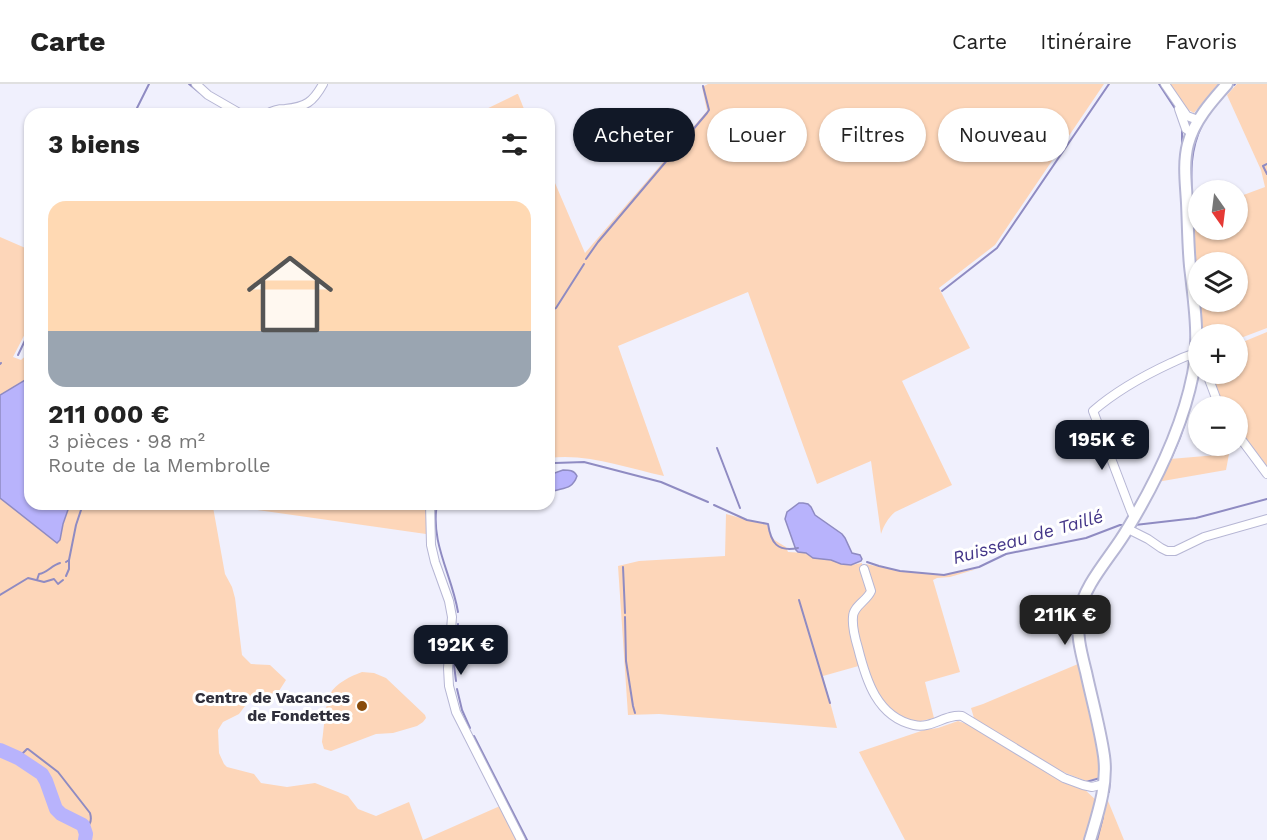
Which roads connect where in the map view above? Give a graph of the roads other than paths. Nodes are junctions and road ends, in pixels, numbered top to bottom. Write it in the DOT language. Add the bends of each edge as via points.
graph roads {
  1 [pos="196,84"];
  2 [pos="323,84"];
  3 [pos="1165,84"];
  4 [pos="1227,84"];
  5 [pos="1179,105"];
  6 [pos="231,108"];
  7 [pos="296,108"];
  8 [pos="1198,120"];
  9 [pos="1192,133"];
  10 [pos="1196,324"];
  11 [pos="1188,357"];
  12 [pos="1190,384"];
  13 [pos="1248,448"];
  14 [pos="1267,474"];
  15 [pos="430,510"];
  16 [pos="1267,519"];
  17 [pos="1130,524"];
  18 [pos="864,569"];
  19 [pos="1104,784"];
  20 [pos="521,840"];
  21 [pos="1090,840"];
  1 -- 6 [label="street"];
  2 -- 7 [label="street" via="317,96"];
  3 -- 5 [label="street"];
  4 -- 8 [label="street"];
  5 -- 8 [label="street" via="1187,116"];
  5 -- 9 [label="street" via="1184,125"];
  8 -- 9 [label="street"];
  9 -- 10 [label="street" via="1185,169"];
  11 -- 17 [label="street" via="1110,396 1093,411 1131,511"];
  12 -- 17 [label="street" via="1166,458"];
  13 -- 14 [label="street"];
  15 -- 20 [label="street" via="431,545 452,617 448,668 456,712"];
  16 -- 17 [label="street" via="1167,551"];
  17 -- 19 [label="street" via="1087,591 1079,612 1078,639 1105,758"];
  18 -- 19 [label="street" via="871,591 852,616 869,687 885,710 915,726 962,716 1064,778 1092,787"];
  19 -- 21 [label="street"];
}
